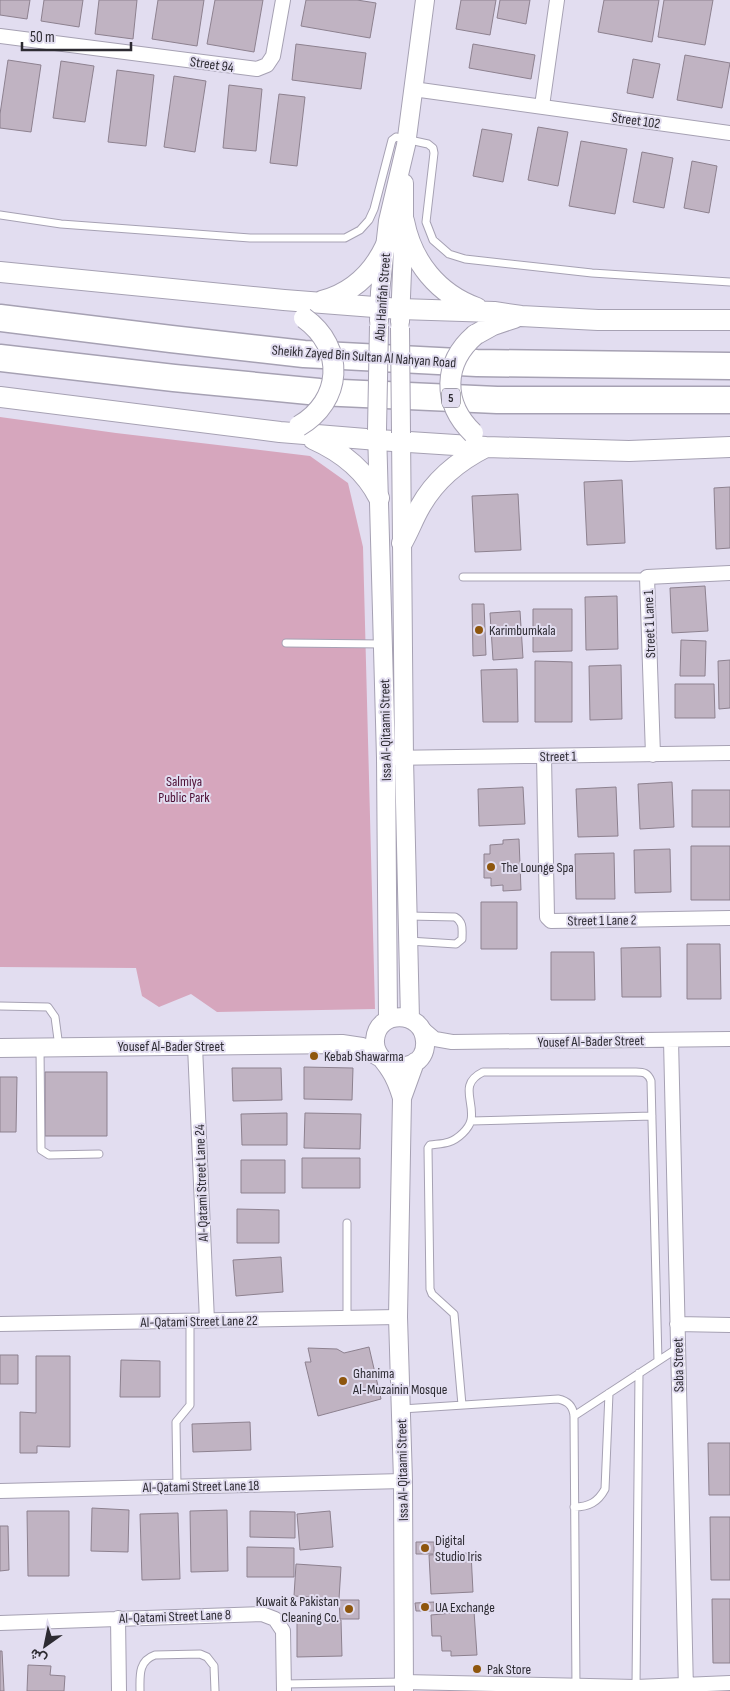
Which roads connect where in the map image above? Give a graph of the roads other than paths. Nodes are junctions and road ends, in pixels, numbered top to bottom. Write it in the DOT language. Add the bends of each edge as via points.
graph roads {
  1 [pos="282,0"];
  2 [pos="425,0"];
  3 [pos="557,0"];
  4 [pos="0,36"];
  5 [pos="413,89"];
  6 [pos="542,106"];
  7 [pos="730,133"];
  8 [pos="405,147"];
  9 [pos="0,214"];
  10 [pos="404,221"];
  11 [pos="386,245"];
  12 [pos="0,272"];
  13 [pos="730,282"];
  14 [pos="309,310"];
  15 [pos="494,312"];
  16 [pos="379,316"];
  17 [pos="521,316"];
  18 [pos="0,318"];
  19 [pos="400,318"];
  20 [pos="730,320"];
  21 [pos="0,358"];
  22 [pos="730,366"];
  23 [pos="0,397"];
  24 [pos="730,400"];
  25 [pos="301,430"];
  26 [pos="378,435"];
  27 [pos="401,438"];
  28 [pos="486,442"];
  29 [pos="730,447"];
  30 [pos="379,498"];
  31 [pos="402,543"];
  32 [pos="730,573"];
  33 [pos="648,576"];
  34 [pos="463,577"];
  35 [pos="286,643"];
  36 [pos="383,644"];
  37 [pos="730,754"];
  38 [pos="653,755"];
  39 [pos="544,756"];
  40 [pos="386,758"];
  41 [pos="404,758"];
  42 [pos="408,916"];
  43 [pos="730,918"];
  44 [pos="408,941"];
  45 [pos="0,1006"];
  46 [pos="385,1022"];
  47 [pos="416,1024"];
  48 [pos="730,1039"];
  49 [pos="671,1040"];
  50 [pos="452,1042"];
  51 [pos="342,1044"];
  52 [pos="195,1046"];
  53 [pos="40,1047"];
  54 [pos="59,1047"];
  55 [pos="0,1048"];
  56 [pos="382,1059"];
  57 [pos="418,1060"];
  58 [pos="402,1098"];
  59 [pos="652,1116"];
  60 [pos="471,1121"];
  61 [pos="98,1154"];
  62 [pos="347,1223"];
  63 [pos="398,1317"];
  64 [pos="346,1318"];
  65 [pos="207,1320"];
  66 [pos="190,1321"];
  67 [pos="0,1324"];
  68 [pos="677,1324"];
  69 [pos="730,1325"];
  70 [pos="678,1348"];
  71 [pos="658,1361"];
  72 [pos="639,1373"];
  73 [pos="609,1393"];
  74 [pos="462,1405"];
  75 [pos="401,1409"];
  76 [pos="574,1416"];
  77 [pos="403,1481"];
  78 [pos="177,1487"];
  79 [pos="0,1491"];
  80 [pos="574,1507"];
  81 [pos="118,1618"];
  82 [pos="0,1623"];
  83 [pos="730,1683"];
  84 [pos="404,1686"];
  85 [pos="636,1687"];
  86 [pos="284,1688"];
  87 [pos="576,1688"];
  88 [pos="686,1688"];
  89 [pos="119,1691"];
  90 [pos="140,1691"];
  91 [pos="215,1691"];
  1 -- 4 [label="street, Street 94" via="273,56 266,65 257,69"];
  2 -- 5 [label="street, Abu Hanifah Street"];
  3 -- 6 [label="street"];
  5 -- 6 [label="street, Street 102"];
  5 -- 8 [label="street, Abu Hanifah Street"];
  6 -- 7 [label="street, Street 102"];
  8 -- 9 [label="lane" via="396,137 392,140 369,220 360,230 345,238 250,238 61,224"];
  8 -- 10 [label="street, Abu Hanifah Street"];
  8 -- 11 [label="street, Abu Hanifah Street" via="388,221"];
  8 -- 13 [label="lane" via="428,144 433,148 426,222 434,240 450,254 465,259 592,273"];
  10 -- 15 [label="main road" via="414,251 435,282 458,300"];
  10 -- 19 [label="street, Abu Hanifah Street"];
  11 -- 14 [label="main road" via="375,266 359,282"];
  11 -- 16 [label="street, Abu Hanifah Street"];
  12 -- 14 [label="main road" via="272,299"];
  14 -- 16 [label="main road"];
  14 -- 25 [label="main road, bridge" via="330,349 333,379 322,407"];
  15 -- 17 [label="main road"];
  15 -- 19 [label="main road"];
  16 -- 19 [label="main road"];
  16 -- 26 [label="street, Abu Hanifah Street, bridge"];
  17 -- 20 [label="main road" via="598,320"];
  17 -- 28 [label="main road, bridge" via="492,325 475,335 462,348 453,365 450,383 456,410 461,419"];
  18 -- 22 [label="highway, Sheikh Zayed Bin Sultan Al Nahyan Road" via="304,354 478,364"];
  19 -- 27 [label="street, Abu Hanifah Street, bridge"];
  21 -- 24 [label="highway, 5" via="319,392 497,400"];
  23 -- 25 [label="main road" via="280,432"];
  25 -- 26 [label="main road"];
  25 -- 30 [label="main road" via="347,459 366,478"];
  26 -- 27 [label="main road"];
  26 -- 30 [label="street, Issa Al-Qitaami Street"];
  27 -- 28 [label="main road"];
  27 -- 31 [label="street, Issa Al-Qitaami Street"];
  28 -- 29 [label="main road" via="629,451"];
  28 -- 31 [label="main road" via="435,485"];
  30 -- 36 [label="street, Issa Al-Qitaami Street"];
  31 -- 41 [label="street, Issa Al-Qitaami Street"];
  32 -- 33 [label="street, Street 1 Lane 1"];
  33 -- 34 [label="lane"];
  33 -- 38 [label="street, Street 1 Lane 1"];
  35 -- 36 [label="lane"];
  36 -- 40 [label="street, Issa Al-Qitaami Street"];
  37 -- 38 [label="street, Street 1"];
  38 -- 39 [label="street, Street 1"];
  39 -- 41 [label="street, Street 1"];
  39 -- 43 [label="street, Street 1 Lane 2" via="549,920"];
  40 -- 41 [label="street, Street 1"];
  40 -- 46 [label="street, Issa Al-Qitaami Street"];
  41 -- 42 [label="street, Issa Al-Qitaami Street"];
  42 -- 44 [label="street, Issa Al-Qitaami Street"];
  42 -- 44 [label="lane" via="455,917 462,923 462,939 456,944"];
  44 -- 47 [label="street, Issa Al-Qitaami Street"];
  45 -- 54 [label="lane" via="48,1007 55,1018"];
  46 -- 47 [label="street" via="403,1016"];
  46 -- 51 [label="street, Yousef Al-Bader Street" via="363,1037"];
  46 -- 56 [label="street" via="375,1040"];
  47 -- 50 [label="street, Yousef Al-Bader Street" via="435,1039"];
  47 -- 57 [label="street" via="426,1043"];
  48 -- 49 [label="street, Yousef Al-Bader Street"];
  49 -- 50 [label="street, Yousef Al-Bader Street"];
  49 -- 68 [label="street, Saba Street"];
  50 -- 57 [label="street, Yousef Al-Bader Street" via="435,1047"];
  51 -- 52 [label="street, Yousef Al-Bader Street"];
  51 -- 56 [label="street, Yousef Al-Bader Street" via="362,1047"];
  52 -- 54 [label="street, Yousef Al-Bader Street"];
  52 -- 65 [label="street, Al-Qatami Street Lane 24"];
  53 -- 54 [label="street, Yousef Al-Bader Street"];
  53 -- 55 [label="street, Yousef Al-Bader Street"];
  53 -- 61 [label="lane" via="41,1150 49,1155"];
  56 -- 57 [label="street" via="400,1067"];
  56 -- 58 [label="street, Issa Al-Qitaami Street"];
  57 -- 58 [label="street, Issa Al-Qitaami Street"];
  58 -- 63 [label="street, Issa Al-Qitaami Street"];
  59 -- 60 [label="lane"];
  59 -- 60 [label="lane" via="651,1081 644,1072 484,1072 477,1075 469,1088"];
  59 -- 71 [label="lane"];
  60 -- 74 [label="lane" via="463,1133 451,1141 428,1148 430,1289 454,1314"];
  62 -- 64 [label="lane"];
  63 -- 64 [label="street, Al-Qatami Street Lane 22"];
  63 -- 75 [label="street, Issa Al-Qitaami Street"];
  64 -- 65 [label="street, Al-Qatami Street Lane 22"];
  65 -- 66 [label="street, Al-Qatami Street Lane 22"];
  66 -- 67 [label="street, Al-Qatami Street Lane 22"];
  66 -- 78 [label="lane" via="190,1406 176,1422"];
  68 -- 69 [label="street"];
  68 -- 70 [label="street, Saba Street"];
  70 -- 71 [label="lane"];
  70 -- 88 [label="street, Saba Street"];
  71 -- 72 [label="lane"];
  72 -- 73 [label="lane"];
  72 -- 85 [label="lane"];
  73 -- 76 [label="lane"];
  73 -- 80 [label="lane" via="604,1489 601,1496 589,1505"];
  74 -- 75 [label="lane"];
  74 -- 76 [label="lane" via="558,1400 569,1403"];
  75 -- 77 [label="street, Issa Al-Qitaami Street"];
  76 -- 80 [label="lane"];
  77 -- 78 [label="street, Al-Qatami Street Lane 18"];
  77 -- 84 [label="street, Issa Al-Qitaami Street"];
  78 -- 79 [label="street, Al-Qatami Street Lane 18"];
  80 -- 87 [label="lane"];
  81 -- 82 [label="street, Al-Qatami Street Lane 8"];
  81 -- 86 [label="street, Al-Qatami Street Lane 8" via="255,1613 269,1616 280,1624 283,1631"];
  81 -- 89 [label="street"];
  83 -- 88 [label="street"];
  84 -- 86 [label="lane"];
  84 -- 87 [label="street"];
  85 -- 87 [label="street"];
  85 -- 88 [label="street"];
  90 -- 91 [label="lane" via="140,1670 148,1657 200,1654 214,1666"];
}
